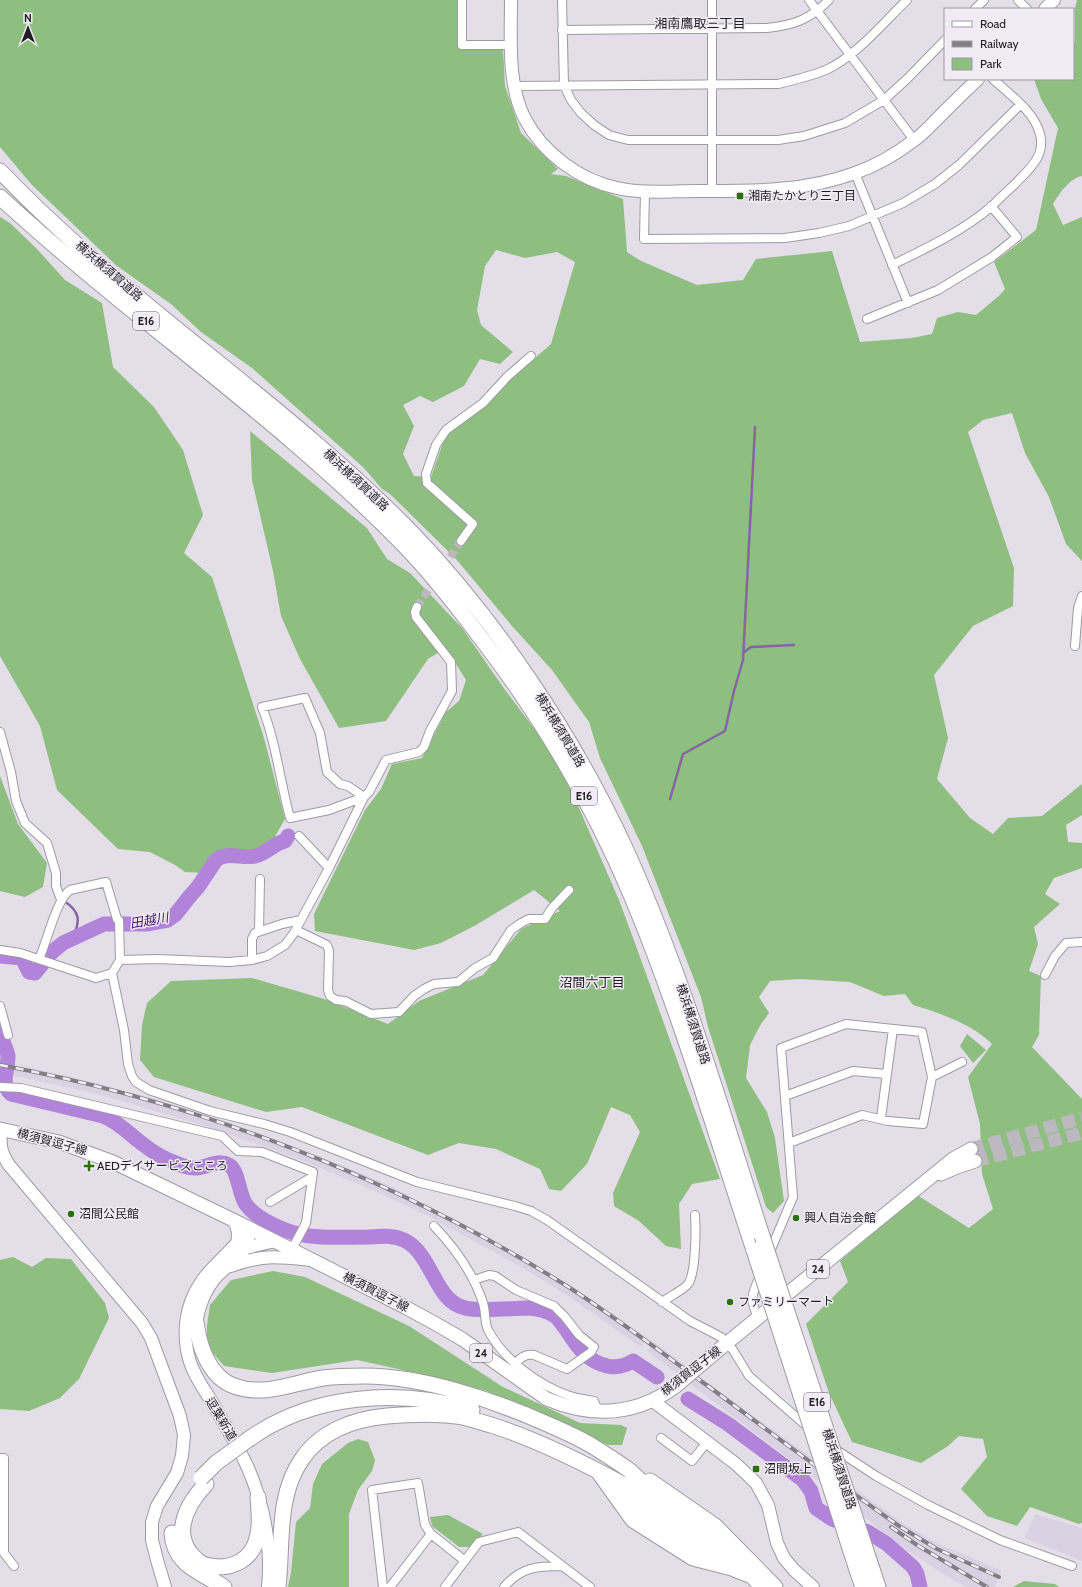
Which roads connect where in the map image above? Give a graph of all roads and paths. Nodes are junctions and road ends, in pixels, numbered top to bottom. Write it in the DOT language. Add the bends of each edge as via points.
graph roads {
  1 [pos="462,0"];
  2 [pos="512,0"];
  3 [pos="562,0"];
  4 [pos="712,0"];
  5 [pos="809,0"];
  6 [pos="829,0"];
  7 [pos="907,0"];
  8 [pos="984,0"];
  9 [pos="1018,0"];
  10 [pos="1054,0"];
  11 [pos="977,8"];
  12 [pos="1026,8"];
  13 [pos="1046,8"];
  14 [pos="817,12"];
  15 [pos="712,29"];
  16 [pos="562,30"];
  17 [pos="944,41"];
  18 [pos="511,45"];
  19 [pos="850,56"];
  20 [pos="977,80"];
  21 [pos="994,80"];
  22 [pos="711,84"];
  23 [pos="564,85"];
  24 [pos="514,86"];
  25 [pos="884,100"];
  26 [pos="1020,105"];
  27 [pos="712,140"];
  28 [pos="914,140"];
  29 [pos="0,171"];
  30 [pos="855,173"];
  31 [pos="712,191"];
  32 [pos="645,192"];
  33 [pos="0,197"];
  34 [pos="991,206"];
  35 [pos="874,216"];
  36 [pos="892,265"];
  37 [pos="908,304"];
  38 [pos="867,319"];
  39 [pos="532,356"];
  40 [pos="278,421"];
  41 [pos="461,541"];
  42 [pos="1082,596"];
  43 [pos="417,607"];
  44 [pos="1075,646"];
  45 [pos="0,732"];
  46 [pos="364,797"];
  47 [pos="299,836"];
  48 [pos="329,868"];
  49 [pos="260,879"];
  50 [pos="569,890"];
  51 [pos="61,900"];
  52 [pos="301,920"];
  53 [pos="296,930"];
  54 [pos="259,931"];
  55 [pos="1082,942"];
  56 [pos="0,950"];
  57 [pos="42,960"];
  58 [pos="120,960"];
  59 [pos="252,960"];
  60 [pos="112,973"];
  61 [pos="1045,975"];
  62 [pos="0,1006"];
  63 [pos="892,1029"];
  64 [pos="8,1035"];
  65 [pos="962,1062"];
  66 [pos="886,1074"];
  67 [pos="932,1077"];
  68 [pos="0,1087"];
  69 [pos="785,1096"];
  70 [pos="881,1118"];
  71 [pos="0,1129"];
  72 [pos="789,1143"];
  73 [pos="973,1155"];
  74 [pos="312,1177"];
  75 [pos="270,1202"];
  76 [pos="695,1215"];
  77 [pos="233,1220"];
  78 [pos="245,1226"];
  79 [pos="434,1226"];
  80 [pos="276,1241"];
  81 [pos="294,1245"];
  82 [pos="247,1247"];
  83 [pos="314,1261"];
  84 [pos="224,1264"];
  85 [pos="474,1280"];
  86 [pos="662,1302"];
  87 [pos="758,1318"];
  88 [pos="196,1322"];
  89 [pos="725,1345"];
  90 [pos="515,1364"];
  91 [pos="653,1401"];
  92 [pos="598,1412"];
  93 [pos="457,1416"];
  94 [pos="660,1438"];
  95 [pos="250,1442"];
  96 [pos="707,1442"];
  97 [pos="0,1458"];
  98 [pos="629,1471"];
  99 [pos="602,1473"];
  100 [pos="203,1481"];
  101 [pos="258,1497"];
  102 [pos="431,1534"];
  103 [pos="465,1561"];
  104 [pos="739,1563"];
  105 [pos="14,1566"];
  106 [pos="562,1566"];
  107 [pos="1072,1566"];
  108 [pos="864,1579"];
  109 [pos="165,1587"];
  110 [pos="224,1587"];
  111 [pos="268,1587"];
  112 [pos="273,1587"];
  113 [pos="278,1587"];
  114 [pos="383,1587"];
  115 [pos="390,1587"];
  116 [pos="445,1587"];
  117 [pos="504,1587"];
  118 [pos="590,1587"];
  119 [pos="762,1587"];
  120 [pos="775,1587"];
  121 [pos="813,1587"];
  122 [pos="878,1587"];
  1 -- 18 [label="street" via="462,45"];
  2 -- 18 [label="street"];
  3 -- 16 [label="street"];
  4 -- 15 [label="street"];
  5 -- 14 [label="street"];
  6 -- 14 [label="street"];
  7 -- 19 [label="street"];
  8 -- 11 [label="street"];
  9 -- 12 [label="street"];
  10 -- 13 [label="street"];
  14 -- 15 [label="street" via="788,25"];
  14 -- 19 [label="street"];
  15 -- 16 [label="street"];
  15 -- 22 [label="street"];
  16 -- 23 [label="street"];
  17 -- 25 [label="street"];
  18 -- 24 [label="street"];
  19 -- 22 [label="street" via="829,69 778,84"];
  19 -- 25 [label="street"];
  20 -- 28 [label="street"];
  21 -- 26 [label="street"];
  22 -- 23 [label="street"];
  22 -- 27 [label="street"];
  23 -- 24 [label="street"];
  23 -- 27 [label="street" via="580,113 609,135 628,140"];
  24 -- 32 [label="street" via="525,119 548,151 591,179 616,188"];
  25 -- 27 [label="street" via="845,123 804,136 778,140"];
  25 -- 28 [label="street"];
  26 -- 34 [label="street" via="1036,121 1042,148 1034,165"];
  26 -- 35 [label="street" via="959,165 935,184"];
  27 -- 31 [label="street"];
  28 -- 30 [label="street"];
  29 -- 40 [label="highway, 横浜横須賀道路 / E16" via="31,203"];
  30 -- 31 [label="street" via="823,183 793,188"];
  30 -- 35 [label="street"];
  31 -- 32 [label="street"];
  32 -- 35 [label="street" via="644,239 785,238 842,227"];
  33 -- 40 [label="highway, 横浜横須賀道路 / E16" via="71,260"];
  34 -- 36 [label="street" via="932,246"];
  34 -- 37 [label="street" via="1017,237 992,257 938,290"];
  35 -- 36 [label="street"];
  36 -- 37 [label="street"];
  37 -- 38 [label="street"];
  39 -- 41 [label="street" via="508,376 483,403 446,430 436,445 426,474 427,483 473,524"];
  40 -- 108 [label="highway, 横浜横須賀道路 / E16, bridge" via="417,559 465,616 496,656 550,736 582,791 633,898 668,991"];
  40 -- 108 [label="highway, 横浜横須賀道路 / E16, bridge" via="326,452 371,493 412,533 475,605 533,686 566,738 624,845 660,929 704,1056 762,1236"];
  42 -- 44 [label="street" via="1078,608"];
  43 -- 46 [label="street" via="416,617 451,662 452,691 430,731 424,748 419,752 386,760"];
  45 -- 51 [label="street" via="16,801 25,823 46,842"];
  46 -- 46 [label="street" via="348,786 340,784 327,772 320,733 305,698 262,706 290,818 329,810"];
  46 -- 48 [label="street"];
  47 -- 48 [label="street"];
  48 -- 52 [label="street"];
  49 -- 54 [label="street"];
  50 -- 53 [label="street" via="545,919 530,919 511,930 493,958 458,982 434,984 424,989 399,1012 371,1014 330,996 327,945"];
  51 -- 57 [label="street"];
  51 -- 58 [label="street" via="70,890 106,882 119,925"];
  52 -- 53 [label="street"];
  52 -- 54 [label="street"];
  53 -- 59 [label="street" via="285,945 267,956"];
  54 -- 59 [label="street" via="252,939"];
  55 -- 61 [label="street" via="1066,943 1055,956"];
  56 -- 57 [label="street"];
  57 -- 60 [label="street" via="96,978"];
  58 -- 59 [label="street"];
  58 -- 60 [label="street"];
  60 -- 86 [label="street" via="128,1064 136,1082 149,1090 210,1111 290,1132 417,1182 531,1211"];
  62 -- 64 [label="street"];
  63 -- 66 [label="street"];
  63 -- 67 [label="street" via="922,1032"];
  63 -- 69 [label="street" via="846,1024 781,1048"];
  65 -- 67 [label="street"];
  66 -- 69 [label="street" via="854,1071"];
  66 -- 70 [label="street"];
  67 -- 70 [label="street" via="923,1124"];
  68 -- 74 [label="street" via="21,1088 222,1136 238,1151 262,1152 313,1172"];
  69 -- 72 [label="street"];
  70 -- 72 [label="street" via="862,1115"];
  71 -- 77 [label="main road, 横須賀逗子線 / 24" via="59,1142 113,1162"];
  71 -- 109 [label="street" via="0,1146 9,1165 142,1323 151,1338 180,1416 184,1435 182,1456 177,1473 157,1506 152,1522 152,1540"];
  72 -- 87 [label="street" via="793,1201 753,1290 752,1304"];
  73 -- 87 [label="main road, 横須賀逗子線 / 24" via="957,1167 914,1190"];
  74 -- 75 [label="street"];
  74 -- 81 [label="street" via="304,1226"];
  76 -- 86 [label="street" via="694,1257 689,1282"];
  77 -- 78 [label="main road, 横須賀逗子線 / 24"];
  77 -- 84 [label="street" via="238,1240"];
  78 -- 80 [label="main road, 横須賀逗子線 / 24"];
  78 -- 82 [label="street" via="248,1236"];
  79 -- 85 [label="street"];
  80 -- 81 [label="main road, 24"];
  80 -- 82 [label="street"];
  81 -- 83 [label="main road, 横須賀逗子線 / 24"];
  82 -- 84 [label="street"];
  83 -- 84 [label="street" via="263,1257"];
  83 -- 92 [label="main road, 横須賀逗子線 / 24" via="436,1324 547,1399 563,1406"];
  84 -- 88 [label="street, 逗葉新道" via="207,1290"];
  84 -- 101 [label="street, 逗葉新道" via="202,1279 190,1304 186,1346 190,1363 239,1450"];
  85 -- 90 [label="street" via="488,1329"];
  85 -- 90 [label="street" via="489,1275 495,1276 516,1290 554,1306 594,1347 567,1369 529,1354"];
  86 -- 89 [label="street" via="690,1321 721,1337"];
  87 -- 89 [label="main road, 横須賀逗子線 / 24"];
  88 -- 98 [label="highway" via="199,1342 207,1360 218,1375 232,1385 251,1390 266,1390 323,1378 358,1376 390,1377 418,1382 480,1399 530,1417 593,1446"];
  88 -- 112 [label="street, 逗葉新道" via="194,1345 197,1360 246,1447 263,1488 272,1532"];
  89 -- 91 [label="main road, 横須賀逗子線 / 24, bridge" via="676,1386"];
  89 -- 107 [label="street" via="749,1376 787,1411 842,1454 928,1505 1000,1540"];
  90 -- 92 [label="street" via="558,1392 594,1401"];
  91 -- 92 [label="main road, 横須賀逗子線 / 24" via="628,1409"];
  91 -- 96 [label="street"];
  93 -- 95 [label="highway" via="403,1405 345,1409 296,1423"];
  93 -- 99 [label="highway" via="534,1440"];
  93 -- 113 [label="highway" via="424,1414 378,1417 332,1431 307,1451 296,1468 287,1495 281,1528"];
  94 -- 96 [label="street" via="692,1461"];
  95 -- 98 [label="highway" via="276,1423 320,1406 361,1399 408,1398 453,1405 488,1416"];
  95 -- 100 [label="highway, bridge" via="216,1463"];
  96 -- 121 [label="street" via="756,1483 768,1506 784,1558"];
  97 -- 105 [label="street" via="4,1458 4,1553"];
  98 -- 104 [label="highway" via="648,1480 715,1526"];
  99 -- 104 [label="highway" via="654,1500 714,1541"];
  99 -- 104 [label="highway" via="631,1501"];
  99 -- 104 [label="highway" via="619,1501 639,1524 693,1558 714,1564"];
  100 -- 101 [label="highway" via="186,1510 182,1528 188,1549 201,1564 225,1567 234,1565 248,1556 253,1549 259,1528"];
  100 -- 110 [label="highway" via="186,1494 177,1508 172,1537 185,1563"];
  101 -- 111 [label="street, 逗葉新道" via="266,1527"];
  102 -- 103 [label="street"];
  102 -- 114 [label="street" via="425,1525 418,1483 372,1490"];
  102 -- 115 [label="street"];
  103 -- 106 [label="street" via="480,1542 518,1532"];
  103 -- 116 [label="street"];
  104 -- 119 [label="highway"];
  104 -- 120 [label="highway" via="760,1573"];
  106 -- 117 [label="street" via="540,1566 526,1570"];
  106 -- 118 [label="street"];
  108 -- 122 [label="highway, 横浜横須賀道路 / E16"];
}
